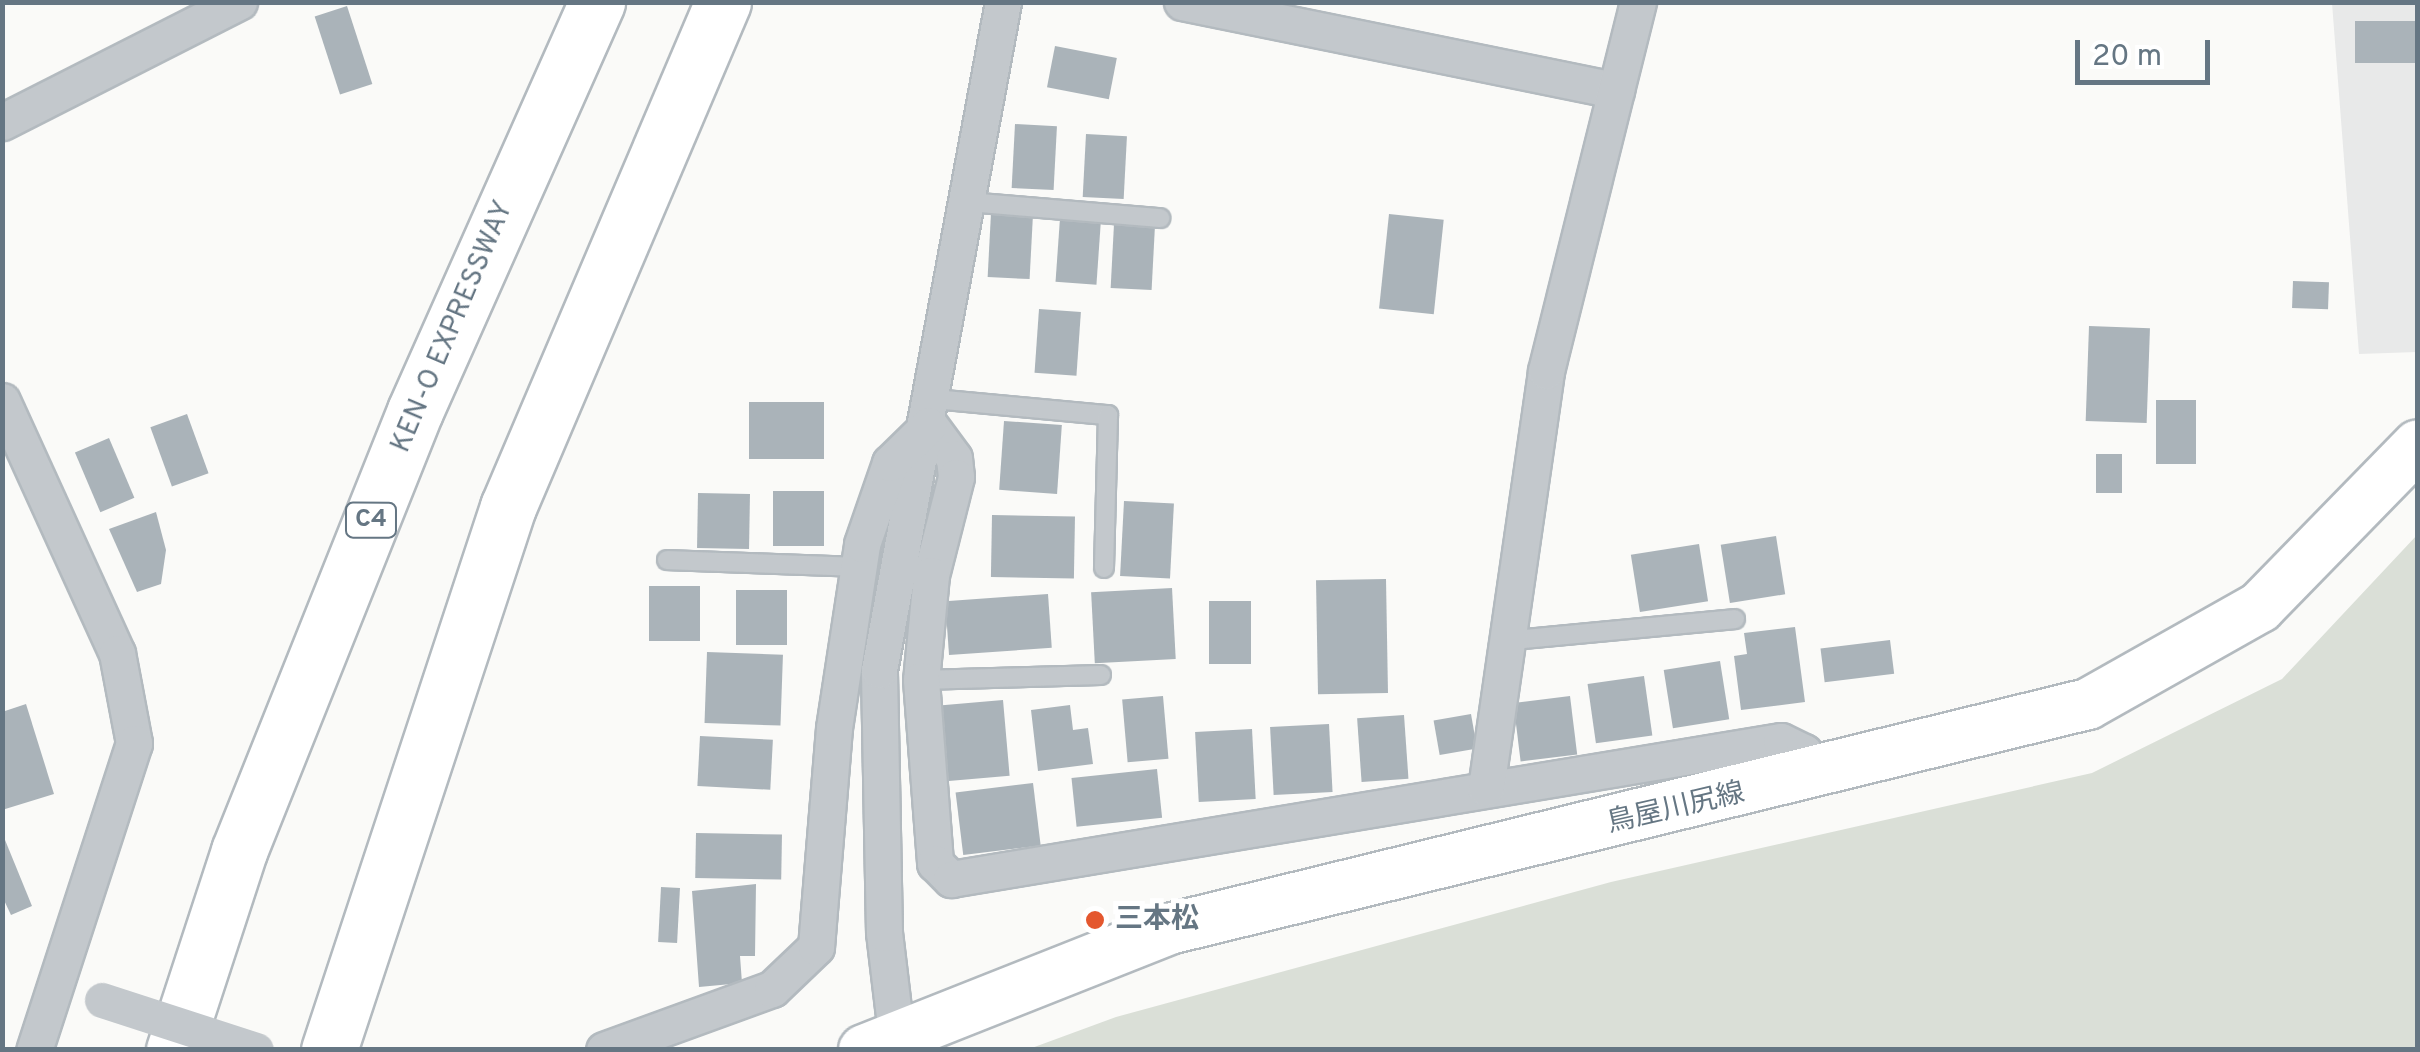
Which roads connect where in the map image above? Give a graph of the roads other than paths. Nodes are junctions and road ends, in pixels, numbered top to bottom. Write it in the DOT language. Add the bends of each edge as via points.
graph roads {
  1 [pos="239,2"];
  2 [pos="597,2"];
  3 [pos="723,2"];
  4 [pos="1004,2"];
  5 [pos="1182,2"];
  6 [pos="1638,2"];
  7 [pos="1616,90"];
  8 [pos="2,122"];
  9 [pos="968,202"];
  10 [pos="1160,218"];
  11 [pos="2,401"];
  12 [pos="932,412"];
  13 [pos="2418,444"];
  14 [pos="667,560"];
  15 [pos="858,567"];
  16 [pos="1104,568"];
  17 [pos="1735,619"];
  18 [pos="1502,641"];
  19 [pos="1101,675"];
  20 [pos="921,680"];
  21 [pos="1814,777"];
  22 [pos="1486,788"];
  23 [pos="58,981"];
  24 [pos="880,1041"];
  25 [pos="34,1050"];
  26 [pos="174,1050"];
  27 [pos="256,1050"];
  28 [pos="329,1050"];
  29 [pos="604,1050"];
  1 -- 8 [label="street"];
  2 -- 26 [label="highway, KEN-O EXPRESSWAY / C4" via="415,411 239,851"];
  3 -- 28 [label="highway" via="508,507"];
  4 -- 9 [label="street"];
  5 -- 7 [label="street"];
  6 -- 7 [label="street"];
  7 -- 18 [label="street" via="1546,371"];
  9 -- 10 [label="lane"];
  9 -- 12 [label="street"];
  11 -- 23 [label="street" via="86,570 132,714 128,772"];
  12 -- 15 [label="street" via="890,463"];
  12 -- 16 [label="lane" via="1108,415"];
  12 -- 20 [label="street" via="956,477 931,575"];
  12 -- 24 [label="street" via="879,670"];
  13 -- 21 [label="main road, 鳥屋川尻線" via="2293,579 2159,671 2034,722"];
  14 -- 15 [label="lane"];
  15 -- 29 [label="street" via="816,947 772,990"];
  17 -- 18 [label="lane"];
  18 -- 22 [label="street"];
  19 -- 20 [label="lane"];
  20 -- 22 [label="street" via="934,864 952,879"];
  21 -- 22 [label="street" via="1804,752 1781,741"];
  21 -- 24 [label="main road, 鳥屋川尻線" via="1170,929"];
  23 -- 25 [label="street"];
  23 -- 27 [label="street, bridge"];
}
